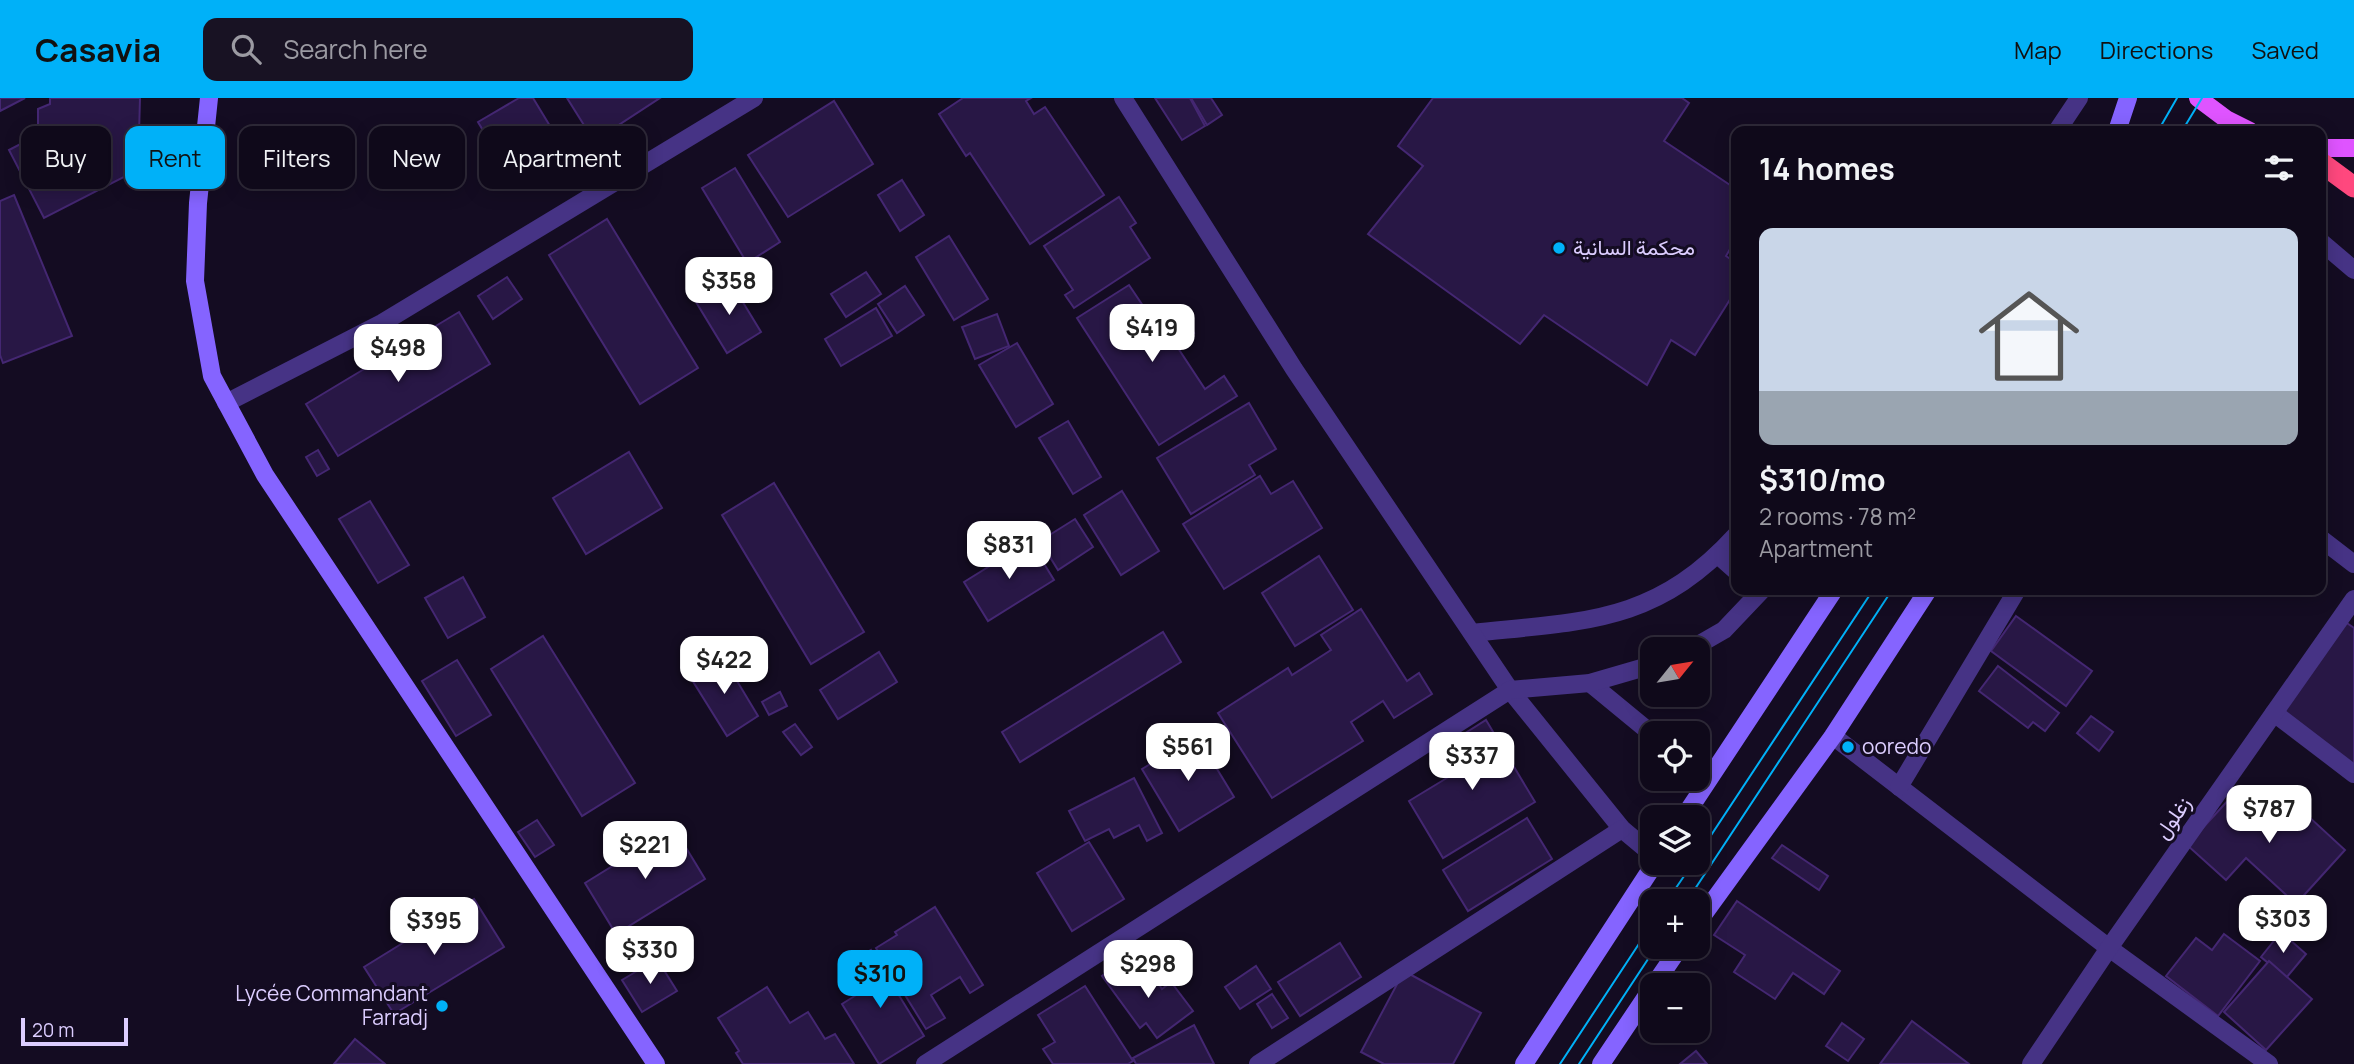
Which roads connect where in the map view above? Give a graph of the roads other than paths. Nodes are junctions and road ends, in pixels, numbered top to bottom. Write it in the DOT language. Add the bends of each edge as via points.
graph roads {
  1 [pos="209,98"];
  2 [pos="754,98"];
  3 [pos="1123,98"];
  4 [pos="2079,98"];
  5 [pos="2128,98"];
  6 [pos="2198,98"];
  7 [pos="2060,126"];
  8 [pos="2119,126"];
  9 [pos="2240,126"];
  10 [pos="2326,148"];
  11 [pos="2354,148"];
  12 [pos="2326,166"];
  13 [pos="2354,187"];
  14 [pos="2326,246"];
  15 [pos="2354,270"];
  16 [pos="226,403"];
  17 [pos="1731,541"];
  18 [pos="2326,543"];
  19 [pos="1718,555"];
  20 [pos="2354,564"];
  21 [pos="1731,567"];
  22 [pos="1756,595"];
  23 [pos="1831,595"];
  24 [pos="1925,595"];
  25 [pos="2014,595"];
  26 [pos="2354,599"];
  27 [pos="1472,633"];
  28 [pos="1710,637"];
  29 [pos="1640,669"];
  30 [pos="1590,683"];
  31 [pos="1510,690"];
  32 [pos="2274,713"];
  33 [pos="1640,724"];
  34 [pos="1833,736"];
  35 [pos="2354,774"];
  36 [pos="1899,787"];
  37 [pos="1692,805"];
  38 [pos="1622,829"];
  39 [pos="1640,844"];
  40 [pos="1648,875"];
  41 [pos="1710,905"];
  42 [pos="2109,948"];
  43 [pos="1640,1006"];
  44 [pos="656,1064"];
  45 [pos="925,1064"];
  46 [pos="1258,1064"];
  47 [pos="1524,1064"];
  48 [pos="1601,1064"];
  49 [pos="2031,1064"];
  50 [pos="2269,1064"];
  1 -- 16 [label="main road" via="195,281 212,376"];
  2 -- 16 [label="street" via="383,323"];
  3 -- 27 [label="street" via="1294,369"];
  4 -- 7 [label="street"];
  5 -- 8 [label="main road"];
  6 -- 9 [label="main road"];
  10 -- 11 [label="main road"];
  12 -- 13 [label="highway"];
  14 -- 15 [label="street"];
  16 -- 44 [label="main road" via="265,475"];
  17 -- 19 [label="street"];
  18 -- 20 [label="street"];
  19 -- 21 [label="street"];
  19 -- 27 [label="street" via="1694,576 1630,611 1592,621"];
  22 -- 28 [label="street"];
  23 -- 37 [label="main road"];
  24 -- 34 [label="main road"];
  25 -- 36 [label="street"];
  26 -- 32 [label="street, زغلول"];
  27 -- 31 [label="street"];
  29 -- 30 [label="street"];
  30 -- 31 [label="street"];
  30 -- 33 [label="street"];
  31 -- 38 [label="street"];
  31 -- 45 [label="street"];
  32 -- 35 [label="street"];
  32 -- 42 [label="street, زغلول"];
  34 -- 36 [label="street"];
  34 -- 41 [label="main road"];
  36 -- 42 [label="street"];
  38 -- 39 [label="street"];
  38 -- 46 [label="street"];
  40 -- 47 [label="main road"];
  42 -- 49 [label="street, زغلول"];
  42 -- 50 [label="street"];
  43 -- 48 [label="main road"];
}
